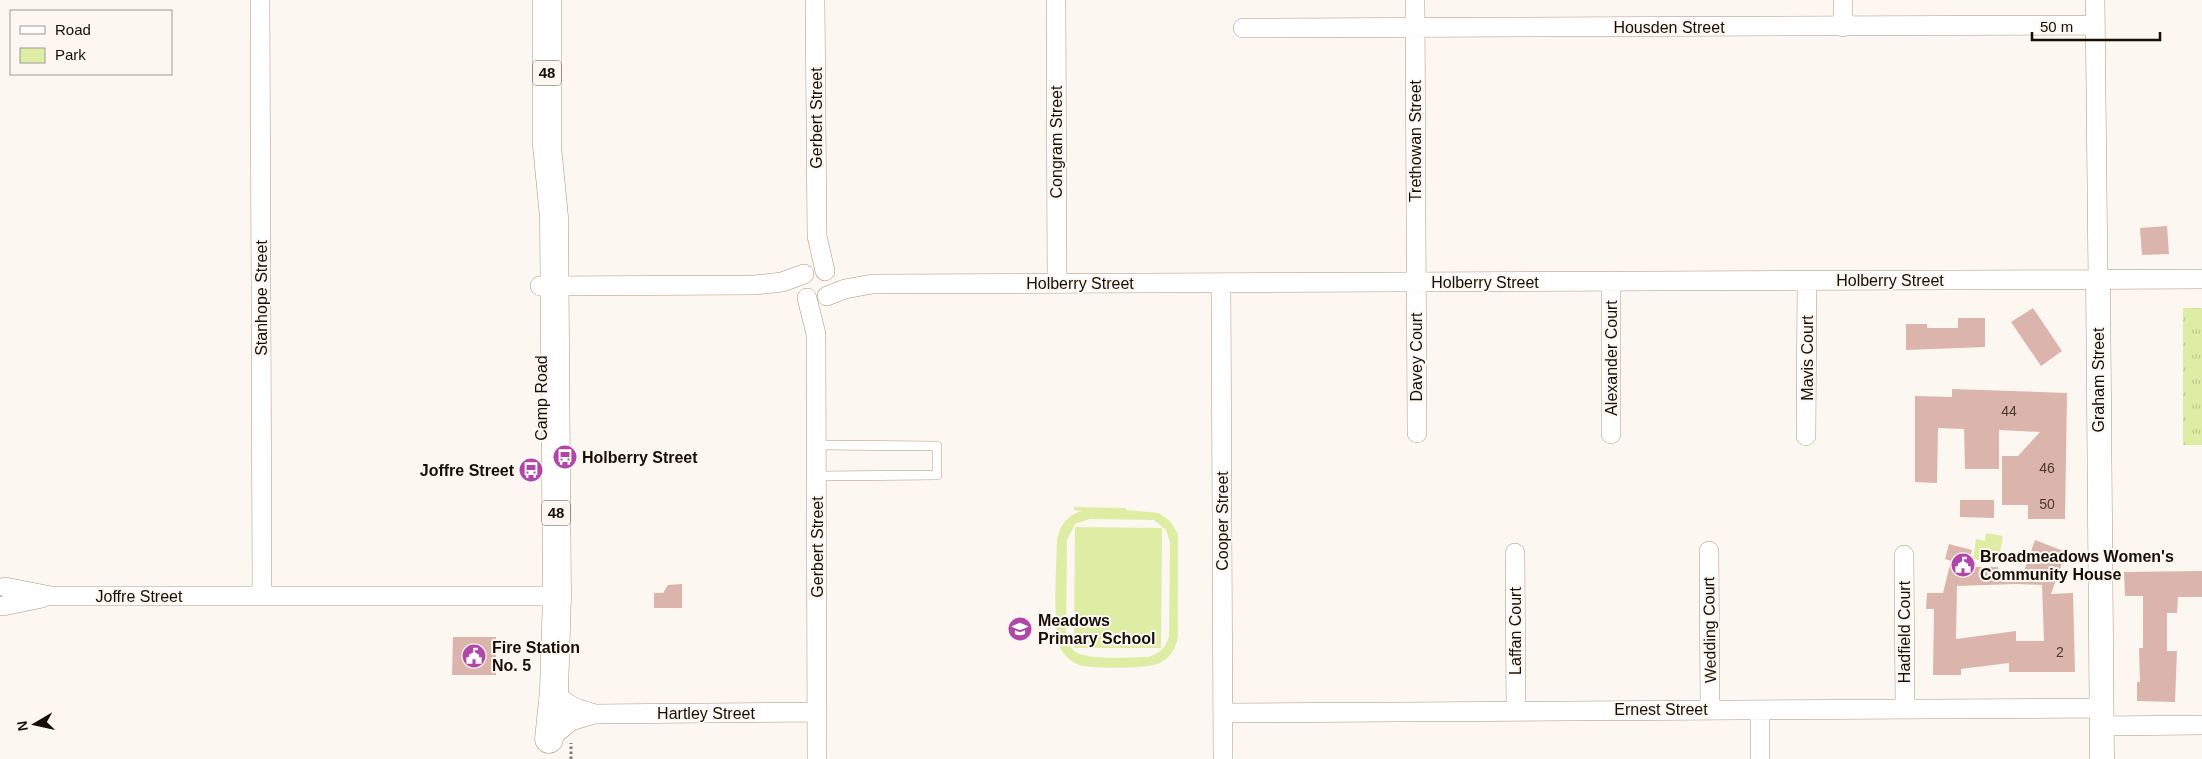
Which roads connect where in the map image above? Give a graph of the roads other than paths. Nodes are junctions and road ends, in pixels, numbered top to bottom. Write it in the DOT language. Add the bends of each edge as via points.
graph roads {
  1 [pos="260,0"];
  2 [pos="547,0"];
  3 [pos="815,0"];
  4 [pos="1056,0"];
  5 [pos="1415,0"];
  6 [pos="1843,0"];
  7 [pos="2095,0"];
  8 [pos="2095,25"];
  9 [pos="1843,27"];
  10 [pos="1243,28"];
  11 [pos="1415,28"];
  12 [pos="815,273"];
  13 [pos="2098,279"];
  14 [pos="2202,279"];
  15 [pos="1611,281"];
  16 [pos="1807,281"];
  17 [pos="1416,282"];
  18 [pos="1057,283"];
  19 [pos="1221,283"];
  20 [pos="872,284"];
  21 [pos="756,285"];
  22 [pos="548,286"];
  23 [pos="815,297"];
  24 [pos="1417,433"];
  25 [pos="1611,434"];
  26 [pos="1806,436"];
  27 [pos="817,445"];
  28 [pos="817,476"];
  29 [pos="1709,551"];
  30 [pos="1515,553"];
  31 [pos="1904,556"];
  32 [pos="2,584"];
  33 [pos="51,596"];
  34 [pos="262,596"];
  35 [pos="549,596"];
  36 [pos="1,608"];
  37 [pos="554,691"];
  38 [pos="1904,708"];
  39 [pos="1710,709"];
  40 [pos="1516,710"];
  41 [pos="1760,710"];
  42 [pos="817,712"];
  43 [pos="1223,713"];
  44 [pos="595,714"];
  45 [pos="2100,717"];
  46 [pos="2202,725"];
  47 [pos="548,749"];
  48 [pos="817,759"];
  49 [pos="1223,759"];
  50 [pos="1760,759"];
  51 [pos="2102,759"];
  1 -- 34 [label="street, Stanhope Street"];
  2 -- 22 [label="main road, Camp Road / 48" via="547,146 554,217"];
  3 -- 12 [label="street, Gerbert Street"];
  4 -- 18 [label="street, Congram Street"];
  5 -- 11 [label="street, Trethowan Street"];
  6 -- 9 [label="street"];
  7 -- 8 [label="street, Graham Street"];
  8 -- 9 [label="street, Housden Street"];
  8 -- 13 [label="street, Graham Street"];
  9 -- 11 [label="street, Housden Street"];
  10 -- 11 [label="street, Housden Street"];
  11 -- 17 [label="street, Trethowan Street"];
  12 -- 20 [label="street, Holberry Street"];
  12 -- 21 [label="street"];
  12 -- 23 [label="street" via="800,283"];
  12 -- 23 [label="street" via="832,287"];
  13 -- 14 [label="street, Holberry Street"];
  13 -- 16 [label="street, Holberry Street"];
  13 -- 45 [label="street, Graham Street"];
  15 -- 16 [label="street, Holberry Street"];
  15 -- 17 [label="street, Holberry Street"];
  15 -- 25 [label="street, Alexander Court"];
  16 -- 26 [label="street, Mavis Court"];
  17 -- 19 [label="street, Holberry Street"];
  17 -- 24 [label="street, Davey Court"];
  18 -- 19 [label="street, Holberry Street"];
  18 -- 20 [label="street, Holberry Street"];
  19 -- 43 [label="street, Cooper Street"];
  20 -- 23 [label="street, Holberry Street"];
  21 -- 22 [label="street"];
  21 -- 23 [label="street"];
  22 -- 35 [label="main road, Camp Road / 48"];
  23 -- 27 [label="street, Gerbert Street"];
  27 -- 28 [label="street, Gerbert Street"];
  27 -- 28 [label="lane" via="937,446 937,475"];
  28 -- 42 [label="street, Gerbert Street"];
  29 -- 39 [label="street, Wedding Court"];
  30 -- 40 [label="street, Laffan Court"];
  31 -- 38 [label="street, Hadfield Court"];
  32 -- 33 [label="street, Joffre Street"];
  32 -- 36 [label="street" via="6,594"];
  33 -- 34 [label="street, Joffre Street"];
  33 -- 36 [label="street, Joffre Street"];
  34 -- 35 [label="street, Joffre Street"];
  35 -- 37 [label="main road, Camp Road / 48"];
  35 -- 47 [label="main road, Camp Road / 48" via="543,691"];
  37 -- 44 [label="street, Hartley Street" via="571,707"];
  37 -- 47 [label="main road, Camp Road / 48"];
  38 -- 41 [label="street, Ernest Street"];
  38 -- 45 [label="street, Ernest Street"];
  39 -- 40 [label="street, Ernest Street"];
  39 -- 41 [label="street, Ernest Street"];
  40 -- 43 [label="street, Ernest Street"];
  41 -- 50 [label="street"];
  42 -- 44 [label="street, Hartley Street"];
  42 -- 48 [label="street, Gerbert Street"];
  43 -- 49 [label="street, Cooper Street"];
  44 -- 47 [label="street, Hartley Street" via="571,721"];
  45 -- 46 [label="street, Ernest Street"];
  45 -- 51 [label="street, Graham Street"];
}
